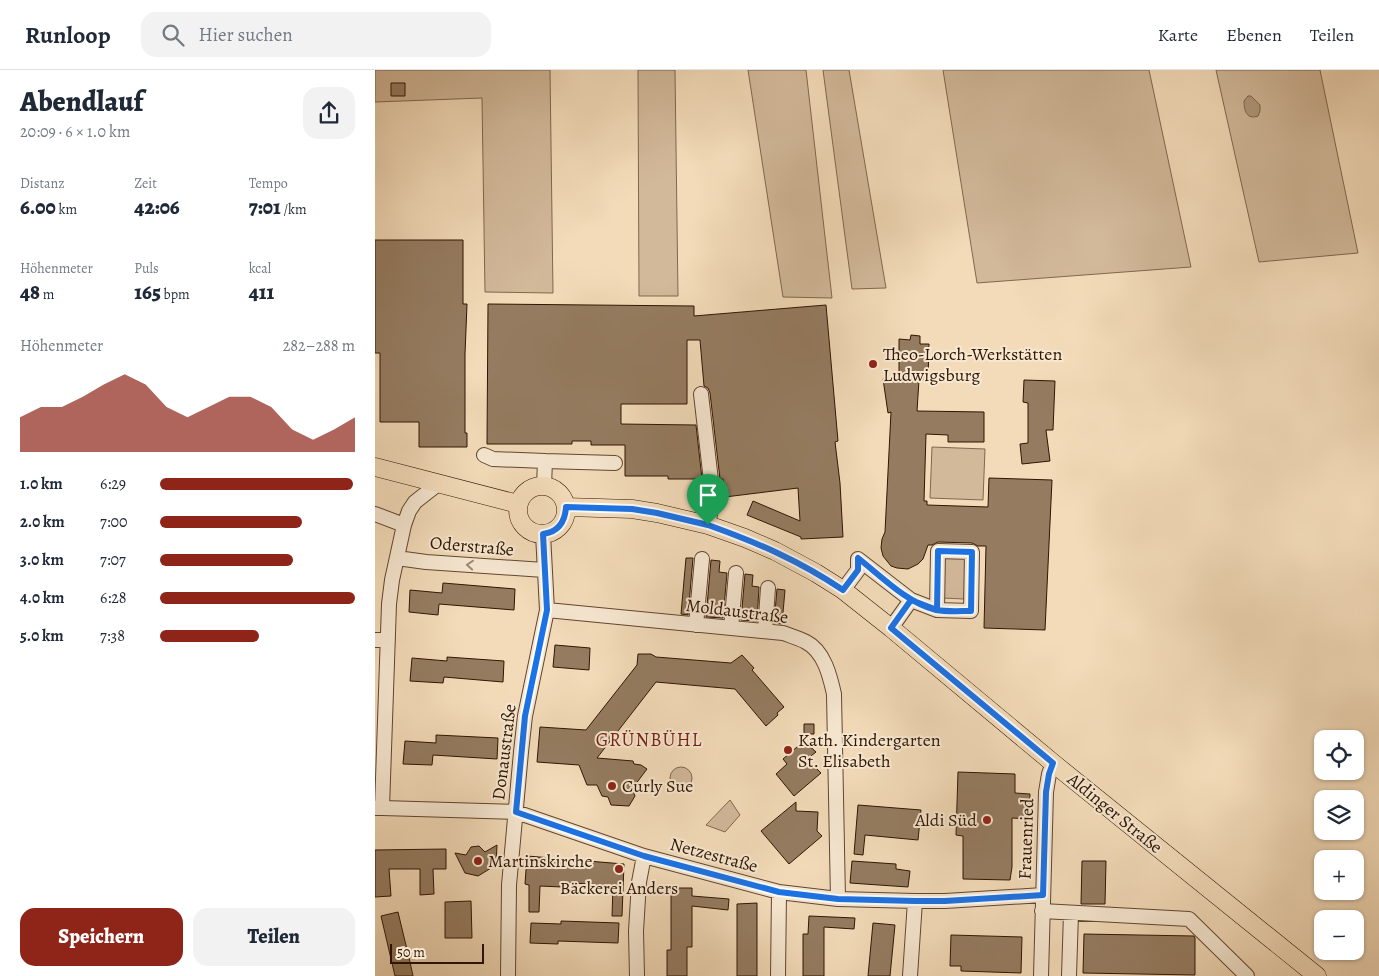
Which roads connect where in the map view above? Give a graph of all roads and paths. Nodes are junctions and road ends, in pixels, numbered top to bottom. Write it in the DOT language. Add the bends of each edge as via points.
graph roads {
  1 [pos="701,394"];
  2 [pos="484,455"];
  3 [pos="545,461"];
  4 [pos="615,463"];
  5 [pos="375,467"];
  6 [pos="438,484"];
  7 [pos="544,486"];
  8 [pos="518,504"];
  9 [pos="566,507"];
  10 [pos="375,514"];
  11 [pos="404,525"];
  12 [pos="708,525"];
  13 [pos="543,534"];
  14 [pos="397,558"];
  15 [pos="702,559"];
  16 [pos="544,570"];
  17 [pos="735,574"];
  18 [pos="768,588"];
  19 [pos="843,590"];
  20 [pos="911,600"];
  21 [pos="547,610"];
  22 [pos="937,610"];
  23 [pos="696,625"];
  24 [pos="731,628"];
  25 [pos="891,628"];
  26 [pos="765,631"];
  27 [pos="381,640"];
  28 [pos="1053,763"];
  29 [pos="378,808"];
  30 [pos="516,812"];
  31 [pos="644,856"];
  32 [pos="779,892"];
  33 [pos="1043,895"];
  34 [pos="838,899"];
  35 [pos="915,901"];
  36 [pos="1042,911"];
  37 [pos="1071,913"];
  38 [pos="508,976"];
  39 [pos="637,976"];
  40 [pos="777,976"];
  41 [pos="910,976"];
  42 [pos="1041,976"];
  43 [pos="1069,976"];
  44 [pos="1247,976"];
  45 [pos="1317,976"];
  1 -- 12 [label="street" via="713,498"];
  2 -- 3 [label="street" via="493,459"];
  3 -- 4 [label="street"];
  3 -- 7 [label="street"];
  5 -- 6 [label="main road"];
  6 -- 8 [label="main road"];
  6 -- 11 [label="street" via="415,502"];
  7 -- 8 [label="main road" via="527,490"];
  7 -- 9 [label="main road" via="561,495"];
  8 -- 13 [label="main road" via="517,511 523,525 535,534"];
  9 -- 12 [label="main road, Aldinger Straße" via="632,509"];
  9 -- 13 [label="main road" via="563,523"];
  10 -- 11 [label="street"];
  11 -- 14 [label="street"];
  12 -- 19 [label="main road, Aldinger Straße" via="788,558"];
  13 -- 16 [label="street, Donaustraße"];
  16 -- 14 [label="street, Oderstraße, one-way"];
  14 -- 27 [label="street"];
  15 -- 23 [label="street"];
  16 -- 21 [label="street, Donaustraße"];
  17 -- 24 [label="street"];
  18 -- 26 [label="street"];
  19 -- 20 [label="street" via="858,570 858,558"];
  19 -- 25 [label="main road, Aldinger Straße"];
  20 -- 22 [label="street"];
  20 -- 25 [label="street"];
  21 -- 23 [label="street, Moldaustraße"];
  21 -- 30 [label="street, Donaustraße" via="525,716"];
  22 -- 22 [label="street" via="971,611 972,552 938,551"];
  23 -- 24 [label="street, Moldaustraße"];
  24 -- 26 [label="street, Moldaustraße"];
  25 -- 28 [label="main road, Aldinger Straße"];
  26 -- 34 [label="street, Moldaustraße" via="783,633 808,642 819,654 829,674 834,694"];
  27 -- 29 [label="street"];
  28 -- 33 [label="street, Frauenried" via="1046,792"];
  28 -- 45 [label="main road, Aldinger Straße"];
  29 -- 30 [label="street, Netzestraße"];
  30 -- 31 [label="street, Netzestraße"];
  30 -- 38 [label="street, Donaustraße" via="509,885"];
  31 -- 32 [label="street, Netzestraße"];
  31 -- 39 [label="street" via="638,892"];
  32 -- 34 [label="street, Netzestraße"];
  32 -- 40 [label="street"];
  33 -- 35 [label="street, Netzestraße"];
  33 -- 36 [label="street, Frauenried"];
  34 -- 35 [label="street, Netzestraße"];
  35 -- 41 [label="street"];
  36 -- 37 [label="street"];
  36 -- 42 [label="street, Frauenried"];
  37 -- 43 [label="street"];
  37 -- 44 [label="street" via="1189,919"];
}
